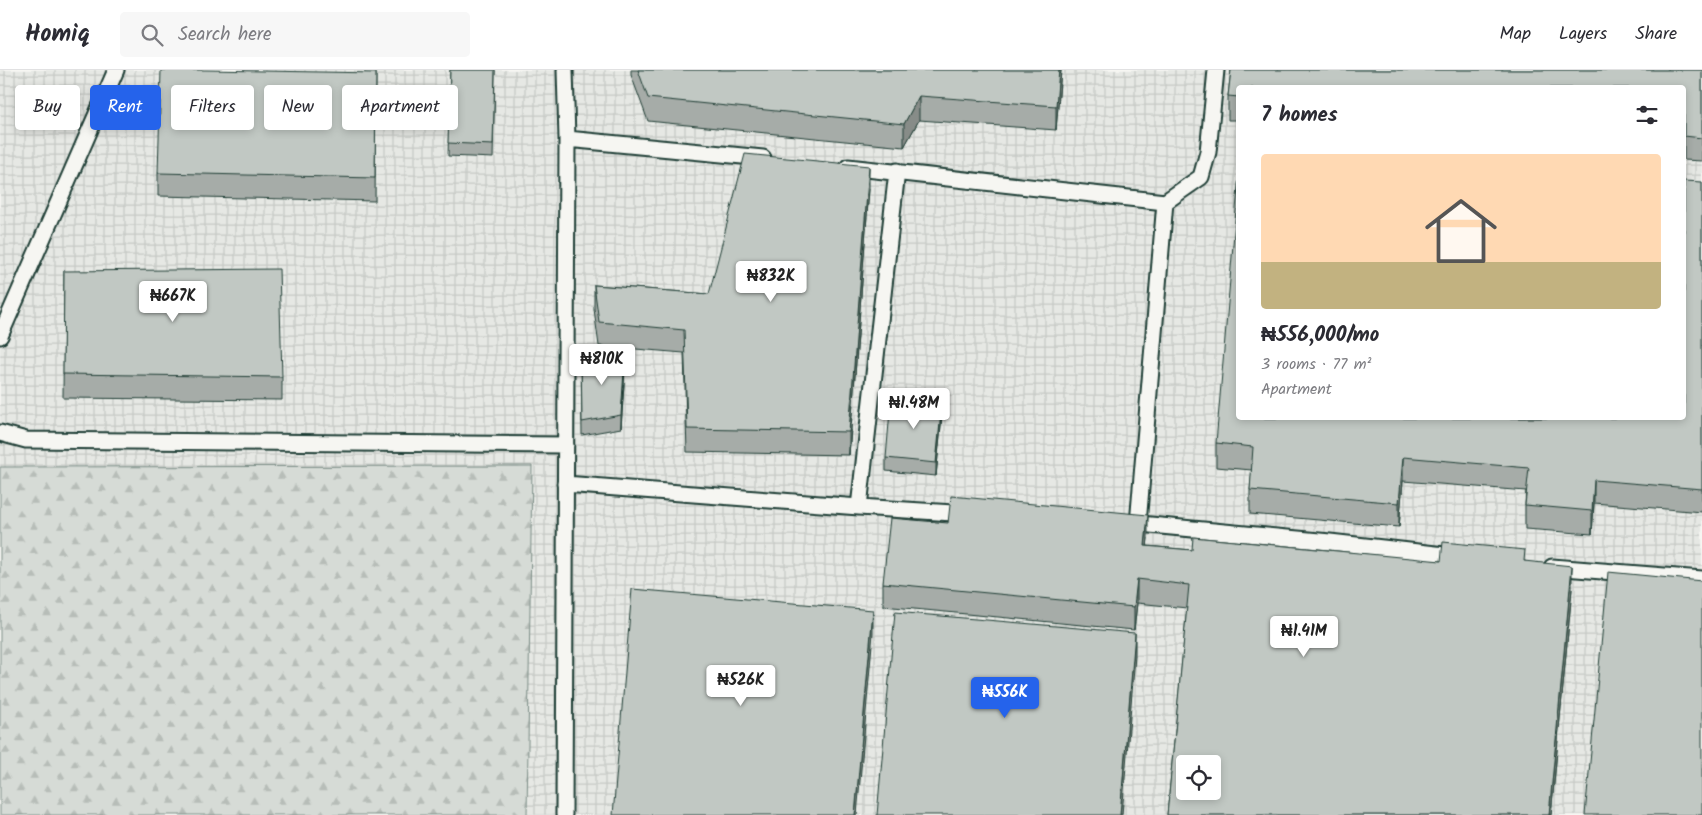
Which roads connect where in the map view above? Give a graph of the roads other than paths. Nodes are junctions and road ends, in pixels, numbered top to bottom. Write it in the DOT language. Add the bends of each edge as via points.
graph roads {
  1 [pos="116,70"];
  2 [pos="565,70"];
  3 [pos="1216,70"];
  4 [pos="567,139"];
  5 [pos="780,160"];
  6 [pos="829,165"];
  7 [pos="897,171"];
  8 [pos="1165,202"];
  9 [pos="0,336"];
  10 [pos="0,433"];
  11 [pos="566,445"];
  12 [pos="566,484"];
  13 [pos="859,507"];
  14 [pos="978,514"];
  15 [pos="1118,523"];
  16 [pos="1138,524"];
  17 [pos="1473,558"];
  18 [pos="1540,565"];
  19 [pos="1702,579"];
  20 [pos="564,815"];
  1 -- 9 [label="lane"];
  2 -- 4 [label="lane"];
  3 -- 8 [label="lane" via="1208,152 1201,177"];
  4 -- 5 [label="lane"];
  4 -- 11 [label="lane"];
  6 -- 7 [label="lane"];
  7 -- 8 [label="lane"];
  7 -- 13 [label="lane"];
  8 -- 16 [label="lane"];
  10 -- 11 [label="lane" via="26,440"];
  11 -- 12 [label="lane"];
  12 -- 13 [label="lane"];
  12 -- 20 [label="lane"];
  13 -- 14 [label="lane"];
  15 -- 16 [label="lane"];
  16 -- 17 [label="lane"];
  18 -- 19 [label="lane"];
}
